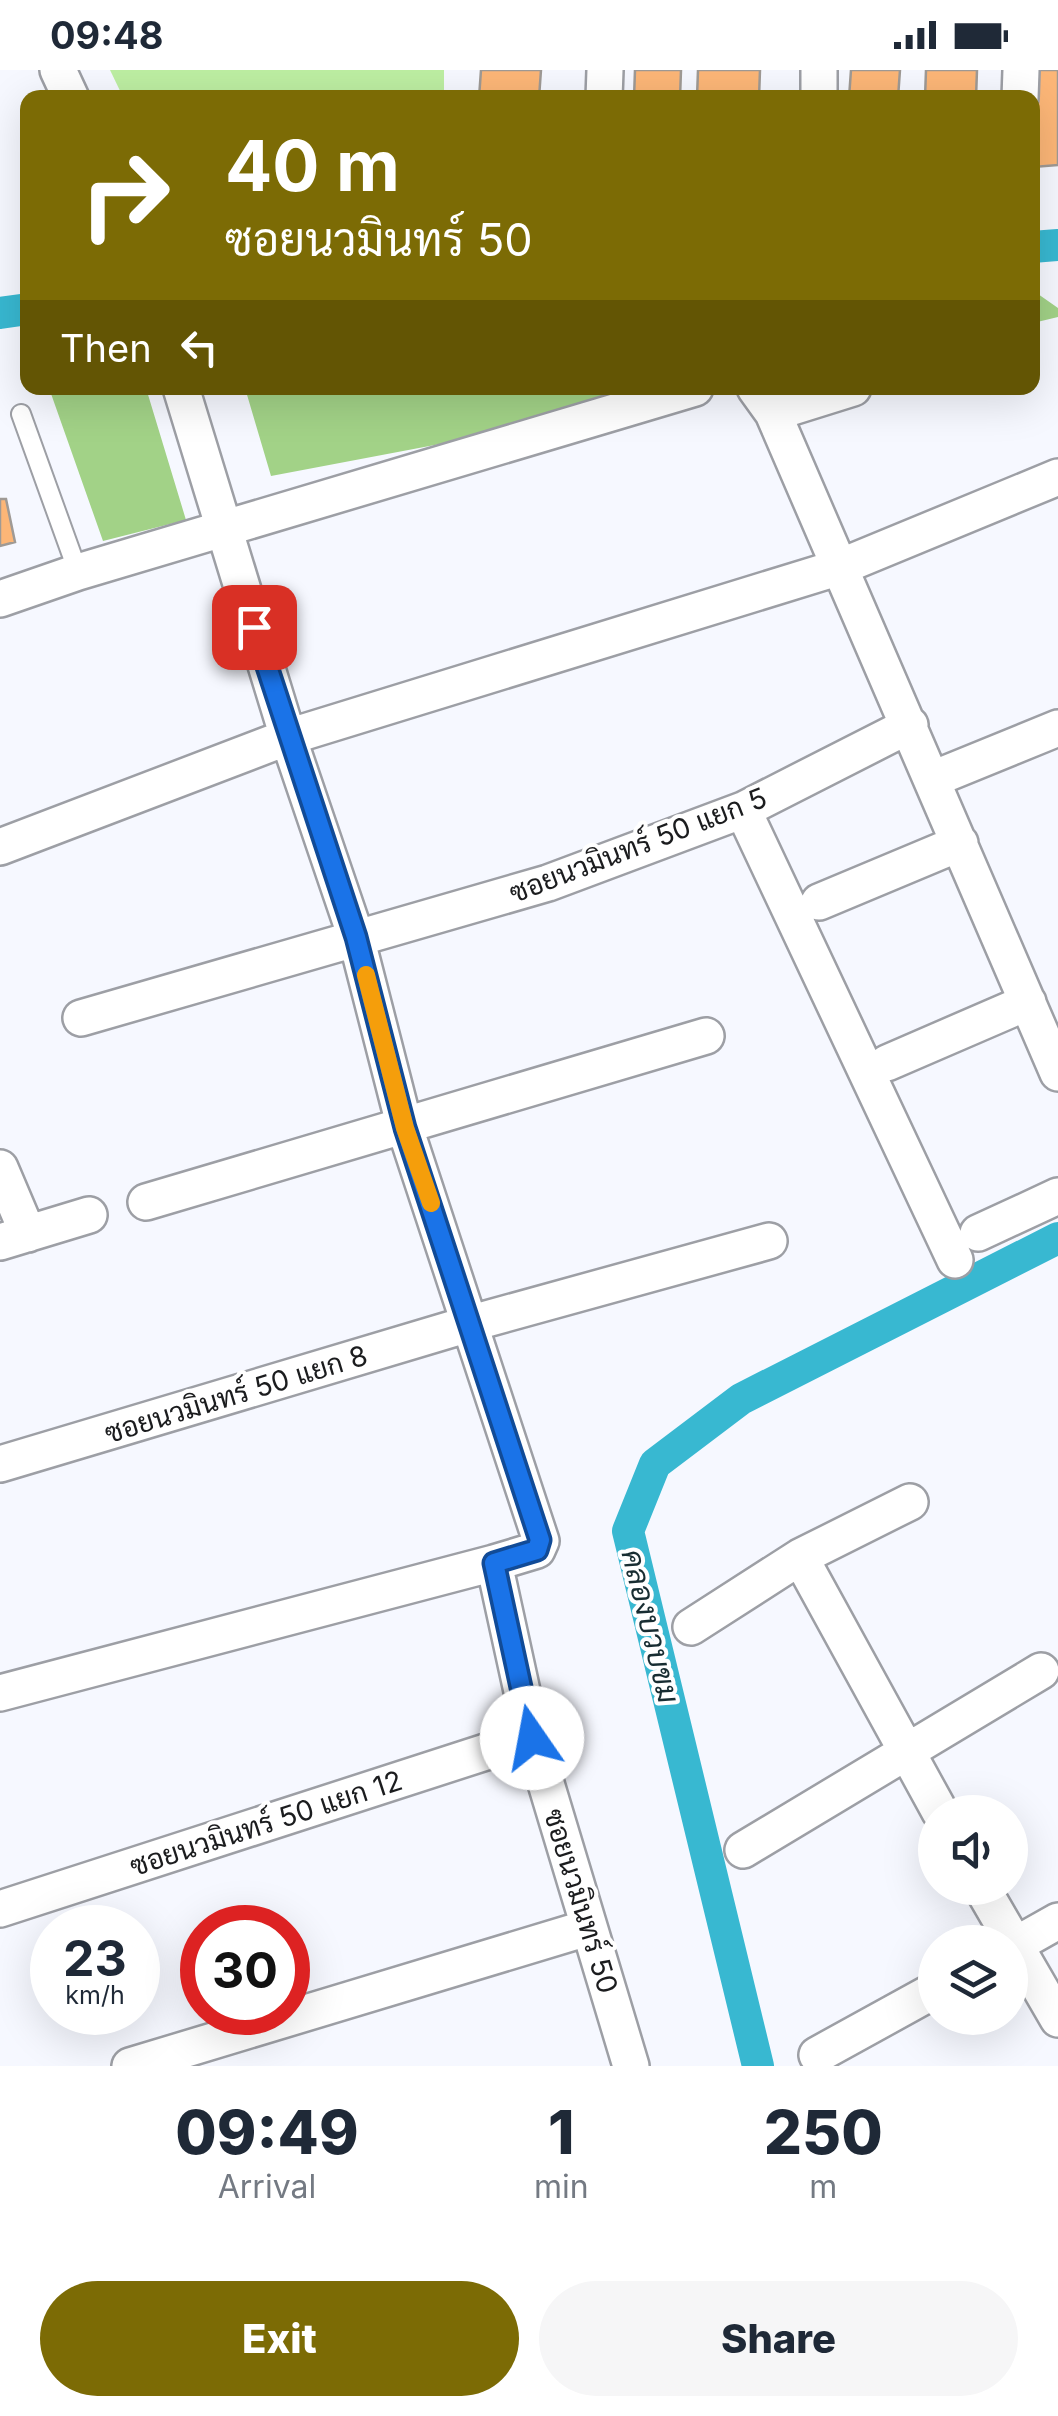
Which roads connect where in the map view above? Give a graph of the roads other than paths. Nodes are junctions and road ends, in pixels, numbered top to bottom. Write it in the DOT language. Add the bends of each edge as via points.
graph roads {
  1 [pos="183,395"];
  2 [pos="672,395"];
  3 [pos="801,395"];
  4 [pos="764,400"];
  5 [pos="21,414"];
  6 [pos="1058,477"];
  7 [pos="224,530"];
  8 [pos="840,567"];
  9 [pos="78,572"];
  10 [pos="0,599"];
  11 [pos="910,725"];
  12 [pos="1058,728"];
  13 [pos="288,738"];
  14 [pos="933,779"];
  15 [pos="743,810"];
  16 [pos="960,843"];
  17 [pos="0,848"];
  18 [pos="819,902"];
  19 [pos="356,937"];
  20 [pos="1028,1002"];
  21 [pos="81,1018"];
  22 [pos="706,1036"];
  23 [pos="888,1063"];
  24 [pos="1058,1073"];
  25 [pos="405,1128"];
  26 [pos="0,1168"];
  27 [pos="1058,1196"];
  28 [pos="146,1202"];
  29 [pos="89,1215"];
  30 [pos="978,1233"];
  31 [pos="14,1238"];
  32 [pos="769,1241"];
  33 [pos="955,1260"];
  34 [pos="472,1324"];
  35 [pos="0,1464"];
  36 [pos="910,1502"];
  37 [pos="800,1557"];
  38 [pos="494,1563"];
  39 [pos="692,1627"];
  40 [pos="1040,1670"];
  41 [pos="0,1693"];
  42 [pos="532,1738"];
  43 [pos="905,1751"];
  44 [pos="930,1795"];
  45 [pos="744,1850"];
  46 [pos="0,1909"];
  47 [pos="1058,1921"];
  48 [pos="587,1928"];
  49 [pos="1028,1938"];
  50 [pos="1028,1972"];
  51 [pos="918,1999"];
  52 [pos="1058,2019"];
  53 [pos="817,2055"];
  54 [pos="130,2066"];
  55 [pos="632,2066"];
  1 -- 7 [label="street"];
  2 -- 7 [label="street"];
  3 -- 4 [label="street"];
  4 -- 8 [label="street"];
  5 -- 9 [label="lane"];
  6 -- 8 [label="street"];
  7 -- 9 [label="street"];
  7 -- 13 [label="street"];
  8 -- 11 [label="street"];
  8 -- 13 [label="street"];
  9 -- 10 [label="street"];
  11 -- 14 [label="street"];
  11 -- 15 [label="street, ซอยนวมินทร์ 50 แยก 5"];
  12 -- 14 [label="street"];
  13 -- 17 [label="street"];
  13 -- 19 [label="street"];
  14 -- 16 [label="street"];
  15 -- 19 [label="street, ซอยนวมินทร์ 50 แยก 5" via="548,883"];
  15 -- 33 [label="street"];
  16 -- 18 [label="street"];
  16 -- 20 [label="street"];
  19 -- 21 [label="street, ซอยนวมินทร์ 50 แยก 5"];
  19 -- 25 [label="street"];
  20 -- 23 [label="street"];
  20 -- 24 [label="street"];
  22 -- 25 [label="street"];
  25 -- 28 [label="street"];
  25 -- 34 [label="street"];
  26 -- 31 [label="street"];
  27 -- 30 [label="street"];
  29 -- 31 [label="street"];
  32 -- 34 [label="street, ซอยนวมินทร์ 50 แยก 8"];
  34 -- 35 [label="street, ซอยนวมินทร์ 50 แยก 8"];
  34 -- 38 [label="street" via="540,1540 537,1550"];
  36 -- 37 [label="street"];
  37 -- 39 [label="street"];
  37 -- 43 [label="street"];
  38 -- 41 [label="street"];
  38 -- 42 [label="street, ซอยนวมินทร์ 50"];
  40 -- 43 [label="street"];
  42 -- 46 [label="street, ซอยนวมินทร์ 50 แยก 12"];
  42 -- 48 [label="street, ซอยนวมินทร์ 50"];
  43 -- 44 [label="street"];
  43 -- 45 [label="street"];
  47 -- 49 [label="street"];
  48 -- 54 [label="street"];
  48 -- 55 [label="street, ซอยนวมินทร์ 50"];
  50 -- 52 [label="street"];
  51 -- 53 [label="street"];
}
